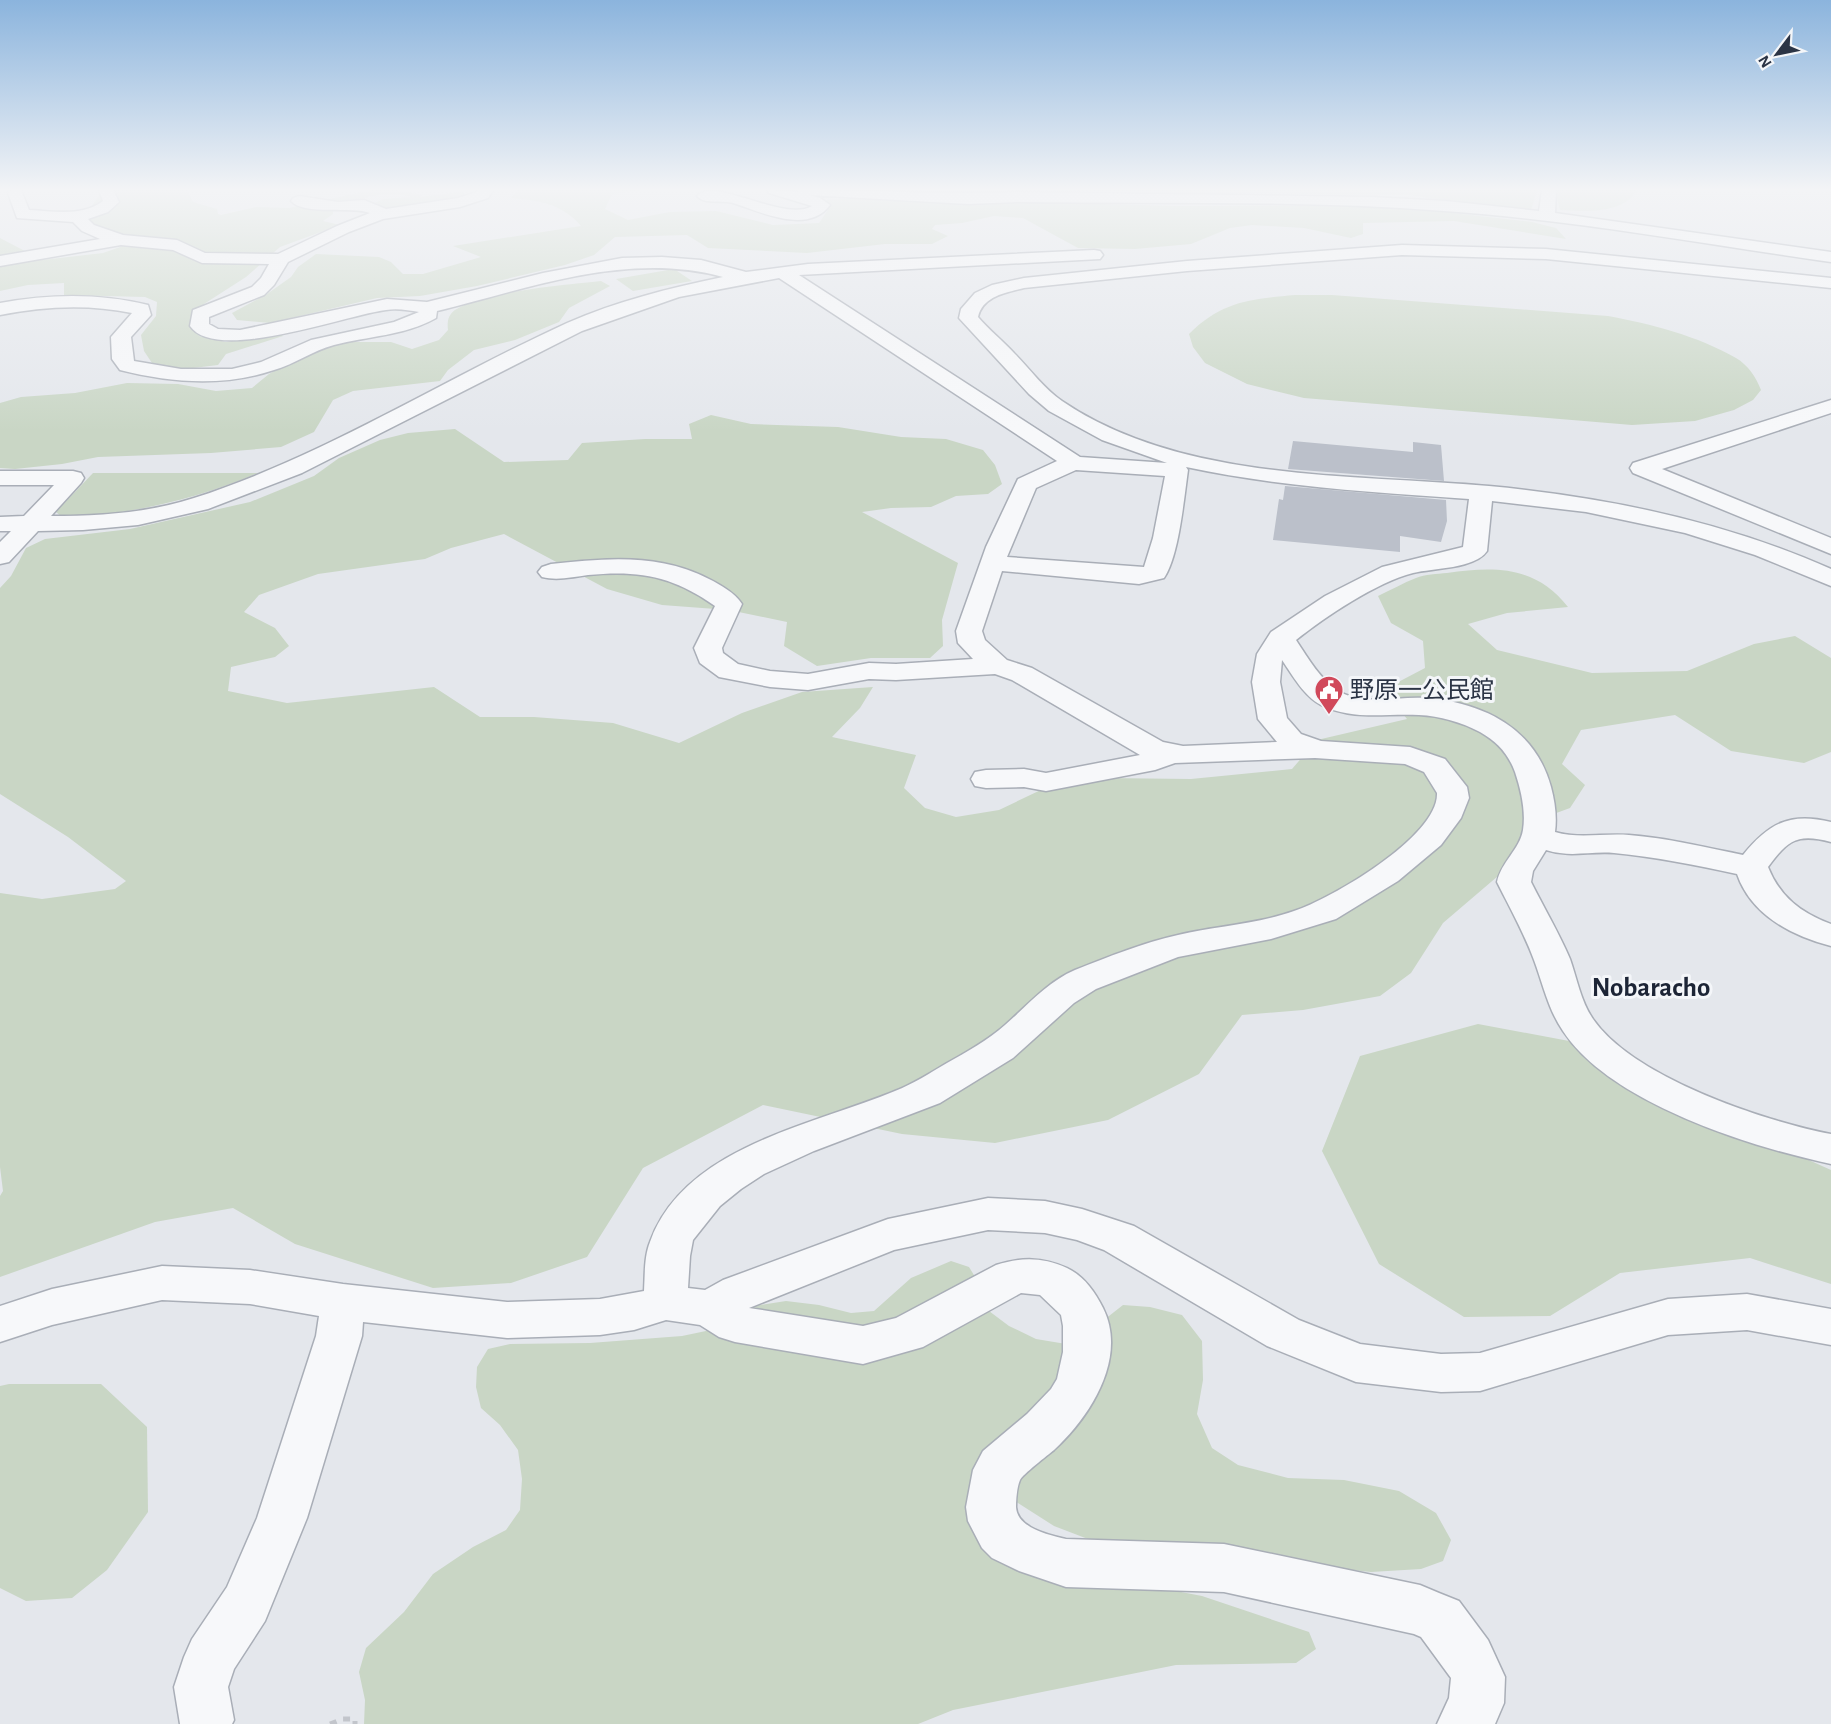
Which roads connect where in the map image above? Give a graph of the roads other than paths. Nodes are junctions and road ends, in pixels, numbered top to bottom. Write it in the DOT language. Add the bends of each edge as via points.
graph roads {
  1 [pos="274,270"];
  2 [pos="580,270"];
  3 [pos="724,270"];
  4 [pos="803,270"];
  5 [pos="1148,270"];
  6 [pos="1711,270"];
  7 [pos="782,272"];
  8 [pos="744,278"];
  9 [pos="1831,283"];
  10 [pos="427,308"];
  11 [pos="0,309"];
  12 [pos="1801,392"];
  13 [pos="1831,404"];
  14 [pos="1075,463"];
  15 [pos="1182,465"];
  16 [pos="0,478"];
  17 [pos="1481,494"];
  18 [pos="0,524"];
  19 [pos="31,524"];
  20 [pos="1824,538"];
  21 [pos="0,557"];
  22 [pos="993,563"];
  23 [pos="551,572"];
  24 [pos="1831,578"];
  25 [pos="1281,638"];
  26 [pos="997,666"];
  27 [pos="1313,750"];
  28 [pos="1169,754"];
  29 [pos="986,779"];
  30 [pos="1831,832"];
  31 [pos="1538,837"];
  32 [pos="1751,867"];
  33 [pos="1831,935"];
  34 [pos="1831,1149"];
  35 [pos="343,1302"];
  36 [pos="688,1305"];
  37 [pos="0,1324"];
  38 [pos="1831,1327"];
  39 [pos="206,1720"];
  40 [pos="1465,1724"];
  1 -- 10 [label="street" via="258,291 207,310 198,319 199,326 216,335 240,336 376,306 404,304"];
  2 -- 10 [label="street"];
  3 -- 8 [label="street"];
  4 -- 7 [label="street"];
  5 -- 15 [label="street" via="1024,283 977,299 968,318 1054,405 1112,436"];
  6 -- 9 [label="street"];
  7 -- 8 [label="street"];
  7 -- 14 [label="street"];
  8 -- 19 [label="street" via="675,292 575,327 294,468 200,504 138,518"];
  10 -- 11 [label="street" via="429,314 405,326 346,336 241,374 209,378 127,366 122,359 120,337 142,315 141,309 116,304 50,302"];
  12 -- 13 [label="street"];
  13 -- 20 [label="street" via="1641,468"];
  14 -- 15 [label="street"];
  14 -- 22 [label="street" via="1026,484"];
  15 -- 17 [label="street"];
  15 -- 22 [label="street" via="1155,573 1139,576"];
  16 -- 19 [label="street" via="73,478"];
  17 -- 24 [label="street" via="1548,500 1667,522 1735,541"];
  17 -- 25 [label="street" via="1475,551 1460,559 1389,572"];
  18 -- 19 [label="street"];
  19 -- 21 [label="street"];
  22 -- 26 [label="street" via="969,631 972,643"];
  23 -- 26 [label="street" via="635,564 663,569 700,583 729,604 708,648 710,657 729,671 808,682 869,671"];
  25 -- 27 [label="street" via="1267,665 1269,706 1281,732"];
  25 -- 31 [label="street" via="1329,698 1369,709 1417,706 1458,714 1478,720 1509,738 1528,763 1537,791 1541,826"];
  26 -- 28 [label="street" via="1022,674 1137,743"];
  27 -- 28 [label="street"];
  27 -- 36 [label="street" via="1421,758 1446,775 1454,794 1451,810 1436,832 1404,862 1323,913 1173,947 1076,983 1008,1043 916,1099 743,1166 712,1188 672,1239 668,1256"];
  28 -- 29 [label="street" via="1155,761 1046,782"];
  30 -- 32 [label="street" via="1795,827 1776,836"];
  31 -- 32 [label="street" via="1566,846 1609,843 1657,847"];
  31 -- 34 [label="street" via="1516,871 1514,882 1582,1031 1644,1080 1688,1102 1750,1128"];
  32 -- 33 [label="street" via="1759,888 1787,914"];
  35 -- 36 [label="street" via="507,1320 600,1317"];
  35 -- 37 [label="street" via="250,1287 162,1283 52,1307"];
  35 -- 39 [label="street" via="339,1336 282,1518 246,1604 211,1656 201,1687"];
  36 -- 38 [label="street" via="739,1292 888,1235 988,1214 1045,1217 1119,1238 1283,1333 1356,1364 1441,1373 1480,1372 1668,1317 1747,1312"];
  36 -- 40 [label="street" via="735,1323 863,1345 907,1334 1019,1275 1045,1278 1064,1288 1084,1314 1088,1339 1084,1362 1078,1383 1061,1412 999,1468 989,1505 1001,1534 1042,1557 1066,1563 1224,1568 1420,1610 1440,1618 1478,1677 1476,1702"];
}
